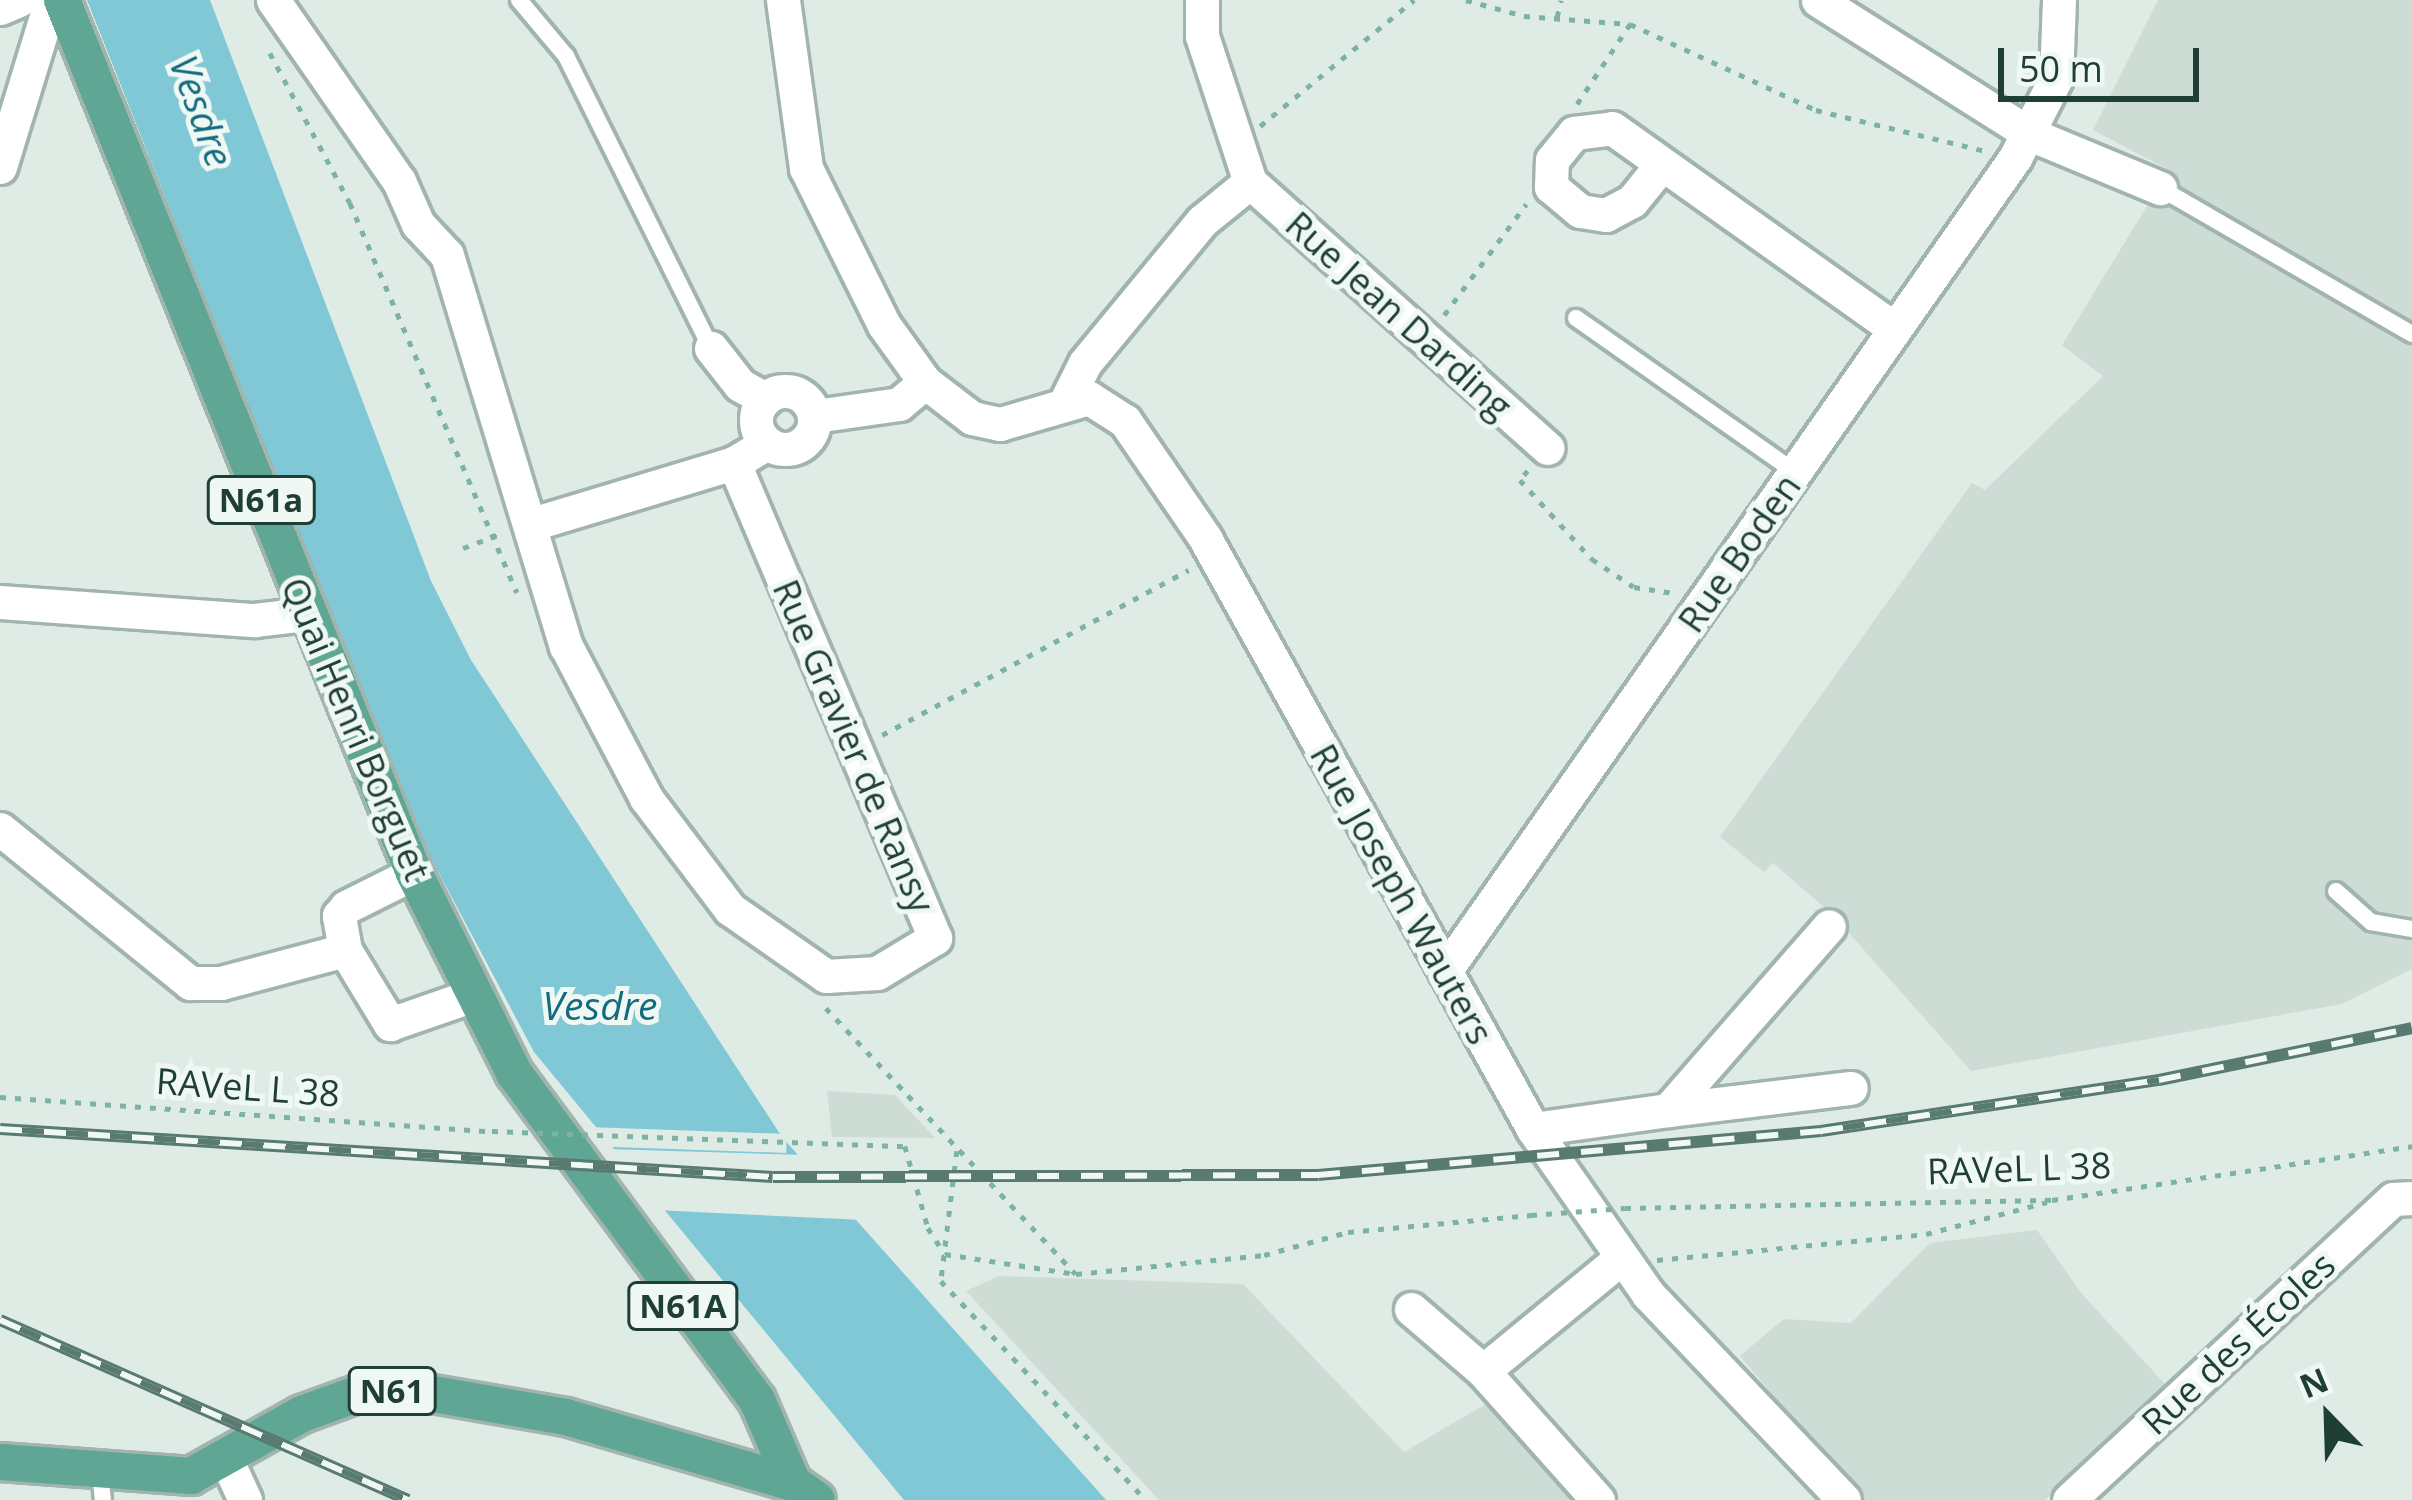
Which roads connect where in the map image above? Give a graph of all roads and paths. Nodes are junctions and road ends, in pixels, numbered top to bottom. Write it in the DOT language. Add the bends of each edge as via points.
graph roads {
  1 [pos="19,0"];
  2 [pos="51,0"];
  3 [pos="62,0"];
  4 [pos="273,0"];
  5 [pos="783,0"];
  6 [pos="1202,0"];
  7 [pos="1414,0"];
  8 [pos="1466,0"];
  9 [pos="1561,0"];
  10 [pos="1818,0"];
  11 [pos="2059,0"];
  12 [pos="1478,2"];
  13 [pos="528,4"];
  14 [pos="0,8"];
  15 [pos="1557,19"];
  16 [pos="1630,24"];
  17 [pos="1574,134"];
  18 [pos="1233,137"];
  19 [pos="2022,146"];
  20 [pos="1661,164"];
  21 [pos="0,167"];
  22 [pos="1250,182"];
  23 [pos="1551,187"];
  24 [pos="2160,188"];
  25 [pos="1576,318"];
  26 [pos="1893,328"];
  27 [pos="2412,334"];
  28 [pos="1425,338"];
  29 [pos="711,348"];
  30 [pos="925,382"];
  31 [pos="765,399"];
  32 [pos="1067,399"];
  33 [pos="815,416"];
  34 [pos="767,443"];
  35 [pos="1547,448"];
  36 [pos="734,463"];
  37 [pos="1796,472"];
  38 [pos="532,524"];
  39 [pos="464,548"];
  40 [pos="1215,555"];
  41 [pos="0,602"];
  42 [pos="1699,610"];
  43 [pos="306,614"];
  44 [pos="855,749"];
  45 [pos="0,829"];
  46 [pos="414,872"];
  47 [pos="2336,892"];
  48 [pos="1829,926"];
  49 [pos="2412,929"];
  50 [pos="345,950"];
  51 [pos="1445,971"];
  52 [pos="476,994"];
  53 [pos="821,1003"];
  54 [pos="1851,1088"];
  55 [pos="0,1097"];
  56 [pos="1668,1110"];
  57 [pos="1533,1129"];
  58 [pos="2412,1147"];
  59 [pos="957,1151"];
  60 [pos="2412,1198"];
  61 [pos="2052,1200"];
  62 [pos="610,1211"];
  63 [pos="945,1253"];
  64 [pos="1626,1266"];
  65 [pos="1076,1274"];
  66 [pos="1411,1309"];
  67 [pos="1483,1371"];
  68 [pos="758,1400"];
  69 [pos="722,1458"];
  70 [pos="227,1461"];
  71 [pos="0,1462"];
  72 [pos="102,1486"];
  73 [pos="805,1491"];
  74 [pos="245,1500"];
  75 [pos="1145,1500"];
  76 [pos="1598,1500"];
  77 [pos="1844,1500"];
  78 [pos="2069,1500"];
  1 -- 14 [label="street"];
  2 -- 21 [label="street"];
  3 -- 43 [label="main road, Quai Henri Borguet / N61a"];
  4 -- 38 [label="street, Rue Gravier de Ransy" via="399,181 418,224 447,255"];
  5 -- 30 [label="street" via="806,168 870,302"];
  6 -- 18 [label="street" via="1202,36"];
  7 -- 18 [label="path" via="1254,130"];
  8 -- 12 [label="path"];
  9 -- 15 [label="path"];
  10 -- 19 [label="street"];
  11 -- 19 [label="street, Rue Boden" via="2056,78"];
  12 -- 15 [label="path"];
  13 -- 29 [label="lane" via="616,148"];
  15 -- 16 [label="path"];
  16 -- 17 [label="path" via="1577,101"];
  16 -- 19 [label="path" via="1816,110"];
  17 -- 20 [label="street" via="1612,128"];
  17 -- 23 [label="street" via="1552,160"];
  18 -- 22 [label="street"];
  19 -- 24 [label="street"];
  19 -- 26 [label="street, Rue Boden"];
  20 -- 23 [label="street" via="1632,201 1606,214 1580,211"];
  20 -- 26 [label="street"];
  22 -- 28 [label="street, Rue Jean Darding"];
  22 -- 32 [label="street" via="1202,221 1085,363"];
  23 -- 28 [label="path" via="1521,208"];
  24 -- 27 [label="lane"];
  25 -- 37 [label="lane"];
  26 -- 37 [label="street, Rue Boden"];
  28 -- 35 [label="street, Rue Jean Darding"];
  29 -- 31 [label="street" via="740,385"];
  30 -- 32 [label="street" via="971,418 1000,424"];
  30 -- 33 [label="street" via="881,410"];
  31 -- 33 [label="street" via="791,391"];
  31 -- 34 [label="street" via="756,417"];
  32 -- 40 [label="street, Rue Joseph Wauters" via="1110,406"];
  33 -- 34 [label="street" via="804,443 785,450"];
  34 -- 36 [label="street"];
  35 -- 42 [label="path" via="1520,480 1545,511 1634,587 1673,592"];
  36 -- 38 [label="street"];
  36 -- 44 [label="street, Rue Gravier de Ransy"];
  37 -- 42 [label="street, Rue Boden"];
  38 -- 39 [label="path"];
  38 -- 44 [label="street, Rue Gravier de Ransy" via="566,646 646,798 730,909 826,976 848,980 877,973 935,938"];
  40 -- 44 [label="path"];
  40 -- 51 [label="street, Rue Joseph Wauters"];
  41 -- 43 [label="street" via="254,620"];
  42 -- 51 [label="street, Rue Boden"];
  43 -- 46 [label="main road, Quai Henri Borguet / N61a"];
  45 -- 50 [label="street" via="190,983 221,983"];
  46 -- 50 [label="street" via="346,907 339,916"];
  46 -- 52 [label="main road, Quai Henri Borguet / N61a"];
  47 -- 49 [label="lane" via="2371,922"];
  48 -- 56 [label="street"];
  50 -- 52 [label="street" via="390,1024"];
  51 -- 57 [label="street, Rue Joseph Wauters"];
  52 -- 62 [label="main road, Quai Henri Borguet / N61a" via="532,1103"];
  53 -- 59 [label="path"];
  54 -- 56 [label="street"];
  55 -- 63 [label="path, RAVeL L 38, bridge" via="492,1130 905,1146 928,1228"];
  56 -- 57 [label="street"];
  57 -- 64 [label="street, Rue Joseph Wauters"];
  58 -- 61 [label="path, RAVeL L 38"];
  59 -- 63 [label="path"];
  59 -- 65 [label="path"];
  60 -- 78 [label="street, Rue des Écoles" via="2393,1199"];
  61 -- 64 [label="path" via="1927,1234"];
  61 -- 65 [label="path, RAVeL L 38, bridge" via="1531,1215 1348,1232 1264,1255"];
  62 -- 68 [label="main road, Quai Henri Borguet / N61A"];
  63 -- 65 [label="path"];
  63 -- 75 [label="path" via="941,1281 953,1297"];
  64 -- 67 [label="street"];
  64 -- 77 [label="street, Rue Joseph Wauters"];
  66 -- 67 [label="street"];
  67 -- 76 [label="street"];
  68 -- 69 [label="main road" via="748,1434"];
  68 -- 73 [label="main road, Quai Henri Borguet"];
  69 -- 70 [label="main road, N61" via="566,1417 410,1390 360,1393 321,1407"];
  69 -- 73 [label="main road, N61"];
  70 -- 72 [label="main road, N61" via="191,1476"];
  70 -- 74 [label="street"];
  71 -- 72 [label="main road, N61"];
}
